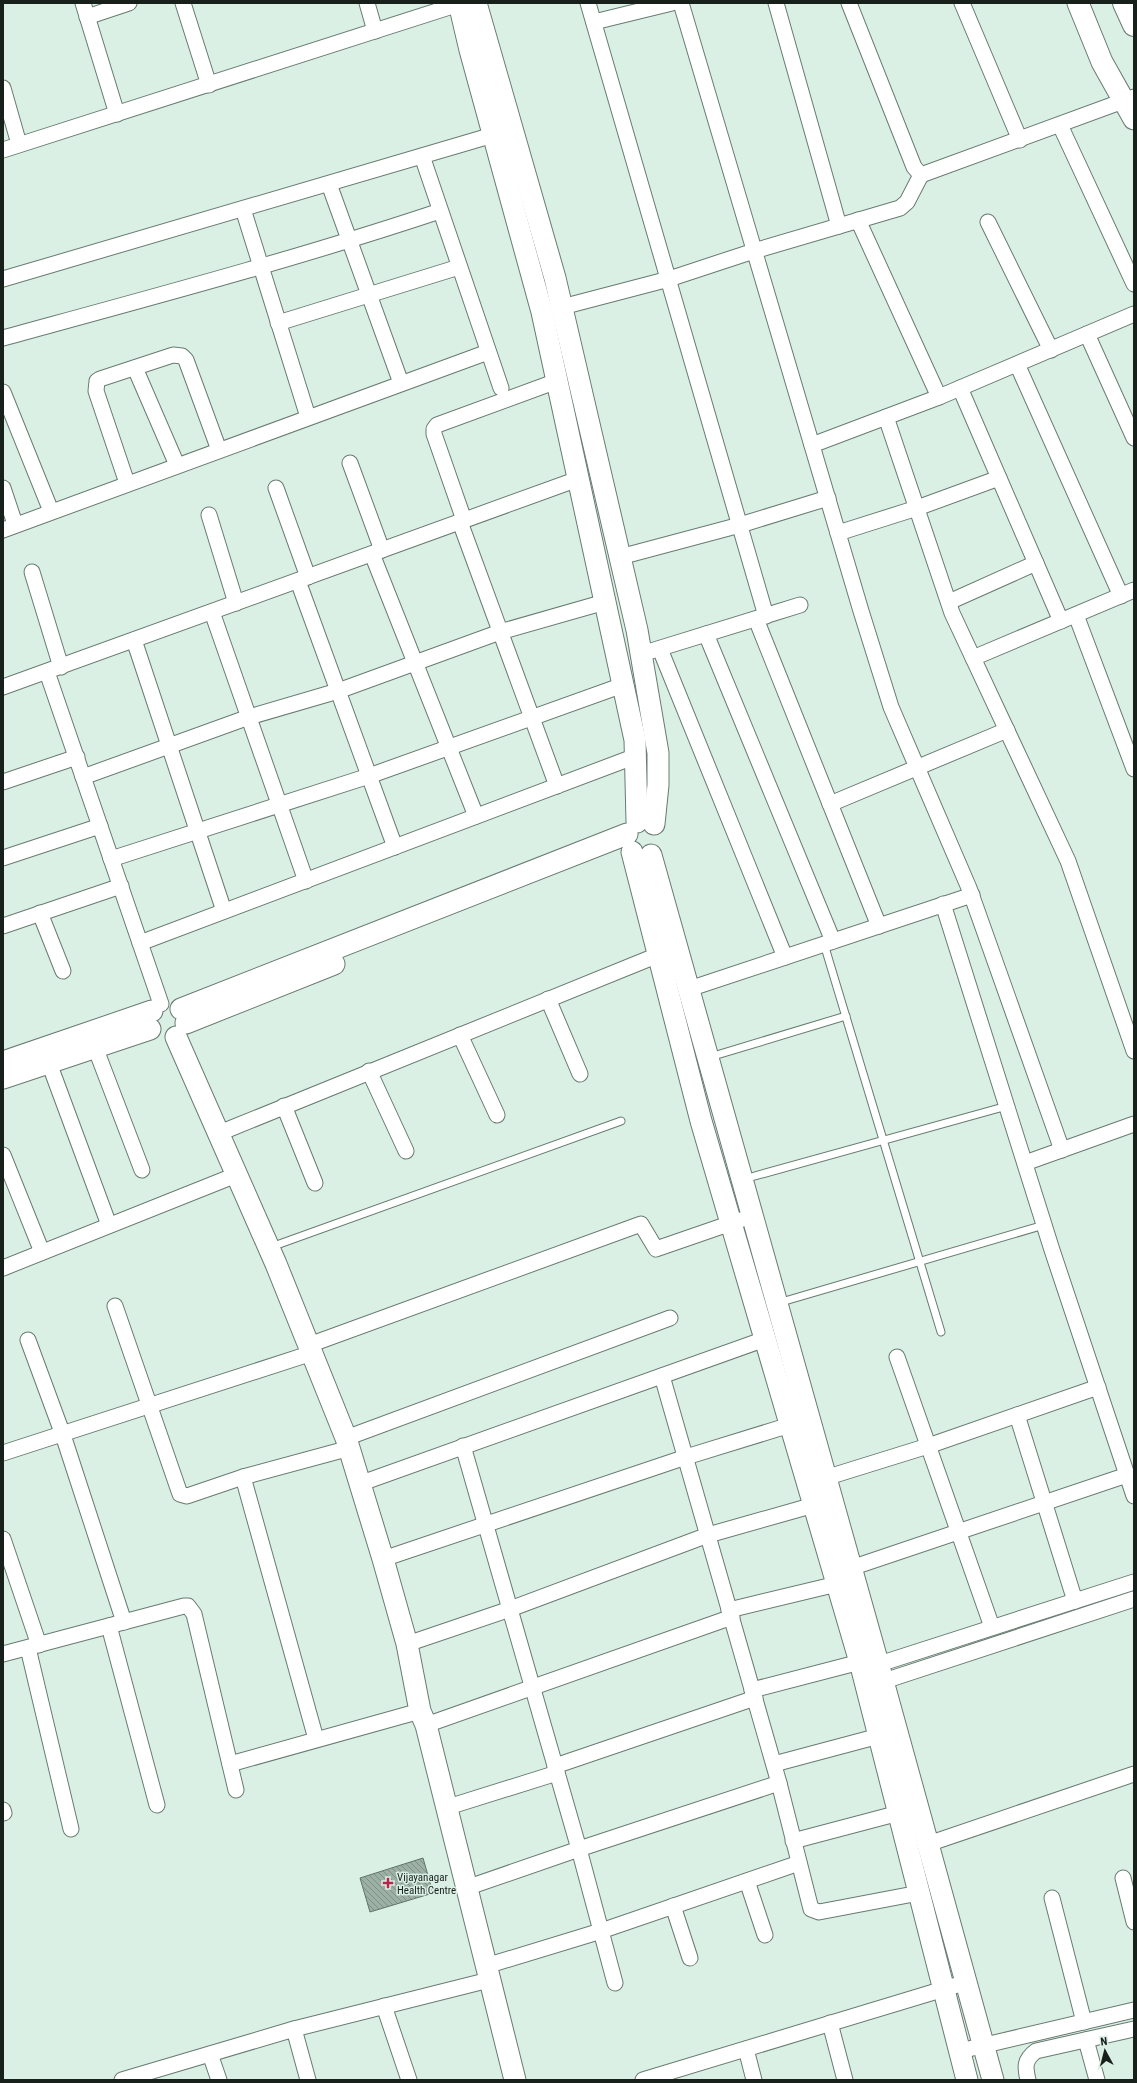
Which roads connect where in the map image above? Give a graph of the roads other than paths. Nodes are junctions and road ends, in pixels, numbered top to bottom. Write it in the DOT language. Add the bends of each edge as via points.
graph roads {
  1 [pos="129,3"];
  2 [pos="183,3"];
  3 [pos="367,3"];
  4 [pos="464,3"];
  5 [pos="588,3"];
  6 [pos="672,3"];
  7 [pos="681,3"];
  8 [pos="776,3"];
  9 [pos="849,3"];
  10 [pos="962,3"];
  11 [pos="1078,3"];
  12 [pos="1124,3"];
  13 [pos="85,10"];
  14 [pos="594,22"];
  15 [pos="1134,25"];
  16 [pos="375,31"];
  17 [pos="209,85"];
  18 [pos="3,88"];
  19 [pos="1129,98"];
  20 [pos="117,114"];
  21 [pos="1134,118"];
  22 [pos="1060,125"];
  23 [pos="493,135"];
  24 [pos="1020,140"];
  25 [pos="19,144"];
  26 [pos="3,150"];
  27 [pos="422,156"];
  28 [pos="921,175"];
  29 [pos="329,184"];
  30 [pos="243,210"];
  31 [pos="440,211"];
  32 [pos="858,220"];
  33 [pos="988,222"];
  34 [pos="840,226"];
  35 [pos="350,241"];
  36 [pos="754,251"];
  37 [pos="261,267"];
  38 [pos="459,267"];
  39 [pos="3,279"];
  40 [pos="670,279"];
  41 [pos="1134,284"];
  42 [pos="369,295"];
  43 [pos="562,307"];
  44 [pos="1134,314"];
  45 [pos="278,323"];
  46 [pos="1087,334"];
  47 [pos="3,338"];
  48 [pos="1051,350"];
  49 [pos="488,352"];
  50 [pos="1017,364"];
  51 [pos="136,368"];
  52 [pos="557,381"];
  53 [pos="401,383"];
  54 [pos="501,388"];
  55 [pos="960,388"];
  56 [pos="3,392"];
  57 [pos="939,397"];
  58 [pos="308,417"];
  59 [pos="886,417"];
  60 [pos="1134,438"];
  61 [pos="812,445"];
  62 [pos="218,450"];
  63 [pos="350,463"];
  64 [pos="177,465"];
  65 [pos="999,478"];
  66 [pos="578,479"];
  67 [pos="127,483"];
  68 [pos="3,488"];
  69 [pos="276,488"];
  70 [pos="828,498"];
  71 [pos="917,508"];
  72 [pos="51,511"];
  73 [pos="209,515"];
  74 [pos="462,521"];
  75 [pos="740,525"];
  76 [pos="9,527"];
  77 [pos="838,534"];
  78 [pos="377,552"];
  79 [pos="620,557"];
  80 [pos="1036,564"];
  81 [pos="32,572"];
  82 [pos="303,579"];
  83 [pos="1127,593"];
  84 [pos="605,602"];
  85 [pos="949,602"];
  86 [pos="236,603"];
  87 [pos="800,605"];
  88 [pos="212,612"];
  89 [pos="1076,615"];
  90 [pos="761,617"];
  91 [pos="1061,621"];
  92 [pos="500,632"];
  93 [pos="706,634"];
  94 [pos="134,640"];
  95 [pos="650,652"];
  96 [pos="973,658"];
  97 [pos="416,663"];
  98 [pos="54,669"];
  99 [pos="623,685"];
  100 [pos="3,687"];
  101 [pos="338,691"];
  102 [pos="248,717"];
  103 [pos="532,718"];
  104 [pos="1007,730"];
  105 [pos="169,746"];
  106 [pos="449,748"];
  107 [pos="636,756"];
  108 [pos="76,757"];
  109 [pos="918,768"];
  110 [pos="1134,769"];
  111 [pos="369,776"];
  112 [pos="83,777"];
  113 [pos="3,782"];
  114 [pos="557,786"];
  115 [pos="830,804"];
  116 [pos="279,805"];
  117 [pos="476,816"];
  118 [pos="100,826"];
  119 [pos="198,832"];
  120 [pos="638,839"];
  121 [pos="395,847"];
  122 [pos="3,858"];
  123 [pos="111,859"];
  124 [pos="306,880"];
  125 [pos="121,886"];
  126 [pos="972,895"];
  127 [pos="943,904"];
  128 [pos="224,911"];
  129 [pos="40,914"];
  130 [pos="4,921"];
  131 [pos="879,926"];
  132 [pos="140,943"];
  133 [pos="828,943"];
  134 [pos="658,955"];
  135 [pos="785,957"];
  136 [pos="63,970"];
  137 [pos="689,989"];
  138 [pos="548,999"];
  139 [pos="846,1016"];
  140 [pos="167,1019"];
  141 [pos="460,1035"];
  142 [pos="95,1047"];
  143 [pos="1134,1051"];
  144 [pos="708,1058"];
  145 [pos="3,1062"];
  146 [pos="49,1063"];
  147 [pos="369,1071"];
  148 [pos="580,1074"];
  149 [pos="3,1078"];
  150 [pos="284,1106"];
  151 [pos="1007,1106"];
  152 [pos="497,1115"];
  153 [pos="621,1121"];
  154 [pos="1134,1124"];
  155 [pos="217,1134"];
  156 [pos="883,1139"];
  157 [pos="1062,1150"];
  158 [pos="406,1151"];
  159 [pos="3,1156"];
  160 [pos="1025,1163"];
  161 [pos="142,1170"];
  162 [pos="236,1175"];
  163 [pos="742,1180"];
  164 [pos="315,1183"];
  165 [pos="752,1216"];
  166 [pos="731,1224"];
  167 [pos="109,1225"];
  168 [pos="1044,1225"];
  169 [pos="269,1248"];
  170 [pos="42,1252"];
  171 [pos="920,1262"];
  172 [pos="3,1268"];
  173 [pos="776,1303"];
  174 [pos="114,1306"];
  175 [pos="670,1318"];
  176 [pos="941,1332"];
  177 [pos="765,1339"];
  178 [pos="28,1340"];
  179 [pos="311,1349"];
  180 [pos="897,1357"];
  181 [pos="662,1376"];
  182 [pos="1098,1387"];
  183 [pos="149,1406"];
  184 [pos="1016,1415"];
  185 [pos="790,1425"];
  186 [pos="63,1435"];
  187 [pos="348,1443"];
  188 [pos="463,1446"];
  189 [pos="928,1446"];
  190 [pos="3,1453"];
  191 [pos="686,1457"];
  192 [pos="1127,1475"];
  193 [pos="243,1477"];
  194 [pos="825,1478"];
  195 [pos="359,1484"];
  196 [pos="1134,1496"];
  197 [pos="1044,1504"];
  198 [pos="814,1505"];
  199 [pos="486,1525"];
  200 [pos="959,1533"];
  201 [pos="708,1535"];
  202 [pos="3,1539"];
  203 [pos="383,1560"];
  204 [pos="851,1568"];
  205 [pos="9,1573"];
  206 [pos="1134,1582"];
  207 [pos="837,1584"];
  208 [pos="1134,1599"];
  209 [pos="1075,1601"];
  210 [pos="510,1609"];
  211 [pos="731,1614"];
  212 [pos="116,1624"];
  213 [pos="992,1627"];
  214 [pos="407,1644"];
  215 [pos="33,1646"];
  216 [pos="3,1654"];
  217 [pos="870,1673"];
  218 [pos="533,1689"];
  219 [pos="754,1694"];
  220 [pos="423,1718"];
  221 [pos="879,1736"];
  222 [pos="316,1739"];
  223 [pos="230,1764"];
  224 [pos="774,1764"];
  225 [pos="556,1770"];
  226 [pos="1134,1774"];
  227 [pos="779,1783"];
  228 [pos="236,1790"];
  229 [pos="157,1805"];
  230 [pos="445,1808"];
  231 [pos="899,1813"];
  232 [pos="71,1829"];
  233 [pos="794,1841"];
  234 [pos="928,1844"];
  235 [pos="579,1849"];
  236 [pos="799,1863"];
  237 [pos="1123,1878"];
  238 [pos="747,1881"];
  239 [pos="466,1888"];
  240 [pos="919,1893"];
  241 [pos="1052,1898"];
  242 [pos="673,1906"];
  243 [pos="1134,1922"];
  244 [pos="601,1931"];
  245 [pos="765,1934"];
  246 [pos="690,1958"];
  247 [pos="488,1973"];
  248 [pos="967,1982"];
  249 [pos="615,1984"];
  250 [pos="944,1988"];
  251 [pos="384,2006"];
  252 [pos="1134,2010"];
  253 [pos="1084,2022"];
  254 [pos="830,2023"];
  255 [pos="294,2029"];
  256 [pos="1134,2029"];
  257 [pos="1086,2040"];
  258 [pos="984,2045"];
  259 [pos="746,2049"];
  260 [pos="960,2051"];
  261 [pos="210,2054"];
  262 [pos="661,2078"];
  263 [pos="129,2079"];
  264 [pos="219,2080"];
  265 [pos="308,2080"];
  266 [pos="409,2080"];
  267 [pos="515,2080"];
  268 [pos="643,2080"];
  269 [pos="754,2080"];
  270 [pos="845,2080"];
  271 [pos="967,2080"];
  272 [pos="993,2080"];
  273 [pos="1028,2080"];
  274 [pos="1097,2080"];
  1 -- 13 [label="street"];
  2 -- 17 [label="street"];
  3 -- 16 [label="street"];
  4 -- 16 [label="street"];
  4 -- 23 [label="street"];
  4 -- 43 [label="street"];
  5 -- 14 [label="street"];
  6 -- 14 [label="street"];
  7 -- 36 [label="street"];
  8 -- 34 [label="street"];
  9 -- 28 [label="street" via="914,167"];
  10 -- 24 [label="street"];
  11 -- 19 [label="street" via="1102,62"];
  12 -- 15 [label="highway"];
  13 -- 20 [label="street"];
  14 -- 40 [label="street"];
  16 -- 17 [label="street"];
  17 -- 20 [label="street"];
  18 -- 25 [label="street"];
  19 -- 21 [label="street"];
  19 -- 22 [label="street"];
  20 -- 25 [label="street"];
  22 -- 24 [label="street"];
  22 -- 41 [label="street"];
  23 -- 27 [label="street"];
  23 -- 52 [label="street" via="542,312"];
  24 -- 28 [label="street"];
  25 -- 26 [label="street"];
  27 -- 29 [label="street"];
  27 -- 31 [label="street"];
  28 -- 32 [label="street" via="905,205"];
  29 -- 30 [label="street"];
  29 -- 35 [label="street"];
  30 -- 37 [label="street"];
  30 -- 39 [label="street"];
  31 -- 35 [label="street"];
  31 -- 38 [label="street"];
  32 -- 34 [label="street"];
  32 -- 57 [label="street"];
  33 -- 48 [label="street"];
  34 -- 36 [label="street"];
  35 -- 37 [label="street"];
  35 -- 42 [label="street"];
  36 -- 40 [label="street"];
  36 -- 61 [label="street"];
  37 -- 45 [label="street"];
  37 -- 47 [label="street"];
  38 -- 42 [label="street"];
  38 -- 49 [label="street"];
  40 -- 43 [label="street"];
  40 -- 75 [label="street"];
  42 -- 45 [label="street"];
  42 -- 53 [label="street"];
  43 -- 79 [label="street"];
  44 -- 46 [label="street"];
  45 -- 58 [label="street"];
  46 -- 48 [label="street"];
  46 -- 60 [label="street"];
  48 -- 50 [label="street"];
  49 -- 53 [label="street"];
  49 -- 54 [label="street"];
  50 -- 55 [label="street"];
  50 -- 83 [label="street"];
  51 -- 62 [label="street" via="173,355 182,356 186,360"];
  51 -- 64 [label="street"];
  51 -- 67 [label="street" via="100,379 96,386"];
  52 -- 66 [label="street"];
  52 -- 74 [label="street" via="437,425 434,429"];
  53 -- 58 [label="street"];
  55 -- 57 [label="street"];
  55 -- 65 [label="street"];
  56 -- 72 [label="street"];
  57 -- 59 [label="street"];
  58 -- 62 [label="street"];
  59 -- 61 [label="street"];
  59 -- 71 [label="street"];
  61 -- 70 [label="street"];
  62 -- 64 [label="street"];
  63 -- 78 [label="street"];
  64 -- 67 [label="street"];
  65 -- 71 [label="street"];
  65 -- 80 [label="street"];
  66 -- 74 [label="street"];
  66 -- 84 [label="street"];
  67 -- 72 [label="street"];
  68 -- 76 [label="street"];
  69 -- 82 [label="street"];
  70 -- 75 [label="street"];
  70 -- 77 [label="street"];
  71 -- 77 [label="street"];
  71 -- 85 [label="street"];
  72 -- 76 [label="street"];
  73 -- 86 [label="street"];
  74 -- 78 [label="street"];
  74 -- 92 [label="street"];
  75 -- 79 [label="street"];
  75 -- 90 [label="street"];
  77 -- 109 [label="street" via="891,707"];
  78 -- 82 [label="street"];
  78 -- 97 [label="street"];
  79 -- 95 [label="street"];
  80 -- 85 [label="street"];
  80 -- 91 [label="street"];
  81 -- 98 [label="street"];
  82 -- 86 [label="street"];
  82 -- 101 [label="street"];
  83 -- 89 [label="street"];
  84 -- 92 [label="street"];
  84 -- 99 [label="street"];
  85 -- 96 [label="street"];
  86 -- 88 [label="street"];
  87 -- 90 [label="street"];
  88 -- 94 [label="street"];
  88 -- 102 [label="street"];
  89 -- 91 [label="street"];
  89 -- 110 [label="street"];
  90 -- 93 [label="street"];
  90 -- 115 [label="street"];
  91 -- 96 [label="street"];
  92 -- 97 [label="street"];
  92 -- 103 [label="street"];
  93 -- 95 [label="street"];
  93 -- 133 [label="street"];
  94 -- 98 [label="street"];
  94 -- 105 [label="street"];
  95 -- 120 [label="street" via="658,785"];
  95 -- 135 [label="street"];
  96 -- 104 [label="street"];
  97 -- 101 [label="street"];
  97 -- 106 [label="street"];
  98 -- 100 [label="street"];
  98 -- 108 [label="street"];
  99 -- 103 [label="street"];
  99 -- 107 [label="street"];
  101 -- 102 [label="street"];
  101 -- 111 [label="street"];
  102 -- 105 [label="street"];
  102 -- 116 [label="street"];
  103 -- 106 [label="street"];
  103 -- 114 [label="street"];
  104 -- 109 [label="street"];
  104 -- 143 [label="street" via="1068,861"];
  105 -- 112 [label="street"];
  105 -- 119 [label="street"];
  106 -- 111 [label="street"];
  106 -- 117 [label="street"];
  107 -- 114 [label="street"];
  107 -- 120 [label="street"];
  108 -- 112 [label="street"];
  108 -- 113 [label="street"];
  109 -- 115 [label="street"];
  109 -- 126 [label="street"];
  111 -- 116 [label="street"];
  111 -- 121 [label="street"];
  112 -- 118 [label="street"];
  114 -- 117 [label="street"];
  115 -- 131 [label="street"];
  116 -- 119 [label="street"];
  116 -- 124 [label="street"];
  117 -- 121 [label="street"];
  118 -- 122 [label="street"];
  118 -- 123 [label="street"];
  119 -- 123 [label="street"];
  119 -- 128 [label="street"];
  120 -- 134 [label="street"];
  120 -- 137 [label="street"];
  120 -- 140 [label="street"];
  121 -- 124 [label="street"];
  123 -- 125 [label="street"];
  124 -- 128 [label="street"];
  125 -- 129 [label="street"];
  125 -- 132 [label="street"];
  126 -- 127 [label="street"];
  126 -- 157 [label="street"];
  127 -- 131 [label="street"];
  127 -- 151 [label="street"];
  128 -- 132 [label="street"];
  129 -- 130 [label="street"];
  129 -- 136 [label="street"];
  131 -- 133 [label="street"];
  132 -- 140 [label="street"];
  133 -- 135 [label="street"];
  133 -- 139 [label="lane"];
  134 -- 138 [label="street"];
  134 -- 166 [label="street"];
  135 -- 137 [label="street"];
  137 -- 144 [label="street"];
  138 -- 141 [label="street"];
  138 -- 148 [label="street"];
  139 -- 144 [label="lane"];
  139 -- 156 [label="lane"];
  140 -- 142 [label="street"];
  140 -- 145 [label="street"];
  140 -- 155 [label="street"];
  141 -- 147 [label="street"];
  141 -- 152 [label="street"];
  142 -- 146 [label="street"];
  142 -- 161 [label="street"];
  144 -- 163 [label="street"];
  146 -- 149 [label="street"];
  146 -- 167 [label="street"];
  147 -- 150 [label="street"];
  147 -- 158 [label="street"];
  150 -- 155 [label="street"];
  150 -- 164 [label="street"];
  151 -- 156 [label="lane"];
  151 -- 160 [label="street"];
  153 -- 169 [label="lane"];
  154 -- 157 [label="street"];
  155 -- 162 [label="street"];
  156 -- 163 [label="lane"];
  156 -- 171 [label="lane"];
  157 -- 160 [label="street"];
  159 -- 170 [label="street"];
  160 -- 168 [label="street"];
  162 -- 167 [label="street"];
  162 -- 169 [label="street"];
  163 -- 165 [label="street"];
  165 -- 166 [label="street"];
  165 -- 173 [label="street"];
  166 -- 177 [label="street"];
  166 -- 179 [label="street" via="656,1249 641,1224"];
  167 -- 170 [label="street"];
  168 -- 171 [label="lane"];
  168 -- 182 [label="street"];
  169 -- 179 [label="street"];
  170 -- 172 [label="street"];
  171 -- 173 [label="lane"];
  171 -- 176 [label="lane"];
  173 -- 194 [label="street"];
  174 -- 183 [label="street"];
  175 -- 187 [label="street"];
  177 -- 181 [label="street"];
  177 -- 185 [label="street"];
  178 -- 186 [label="street"];
  179 -- 183 [label="street"];
  179 -- 187 [label="street"];
  180 -- 189 [label="street"];
  181 -- 188 [label="street"];
  181 -- 191 [label="street"];
  182 -- 184 [label="street"];
  182 -- 192 [label="street"];
  183 -- 186 [label="street"];
  183 -- 193 [label="street" via="180,1494 187,1496"];
  184 -- 189 [label="street"];
  184 -- 197 [label="street"];
  185 -- 191 [label="street"];
  185 -- 198 [label="street"];
  186 -- 190 [label="street"];
  186 -- 212 [label="street"];
  187 -- 193 [label="street"];
  187 -- 195 [label="street"];
  188 -- 195 [label="street"];
  188 -- 199 [label="street"];
  189 -- 194 [label="street"];
  189 -- 200 [label="street"];
  191 -- 199 [label="street"];
  191 -- 201 [label="street"];
  192 -- 196 [label="street"];
  192 -- 197 [label="street"];
  193 -- 222 [label="street"];
  194 -- 204 [label="street"];
  195 -- 203 [label="street"];
  197 -- 200 [label="street"];
  197 -- 209 [label="street"];
  198 -- 201 [label="street"];
  198 -- 207 [label="street"];
  199 -- 203 [label="street"];
  199 -- 210 [label="street"];
  200 -- 204 [label="street"];
  200 -- 213 [label="street"];
  201 -- 210 [label="street"];
  201 -- 211 [label="street"];
  202 -- 205 [label="street"];
  203 -- 214 [label="street"];
  204 -- 217 [label="street"];
  205 -- 215 [label="street"];
  206 -- 209 [label="street"];
  207 -- 211 [label="street"];
  207 -- 217 [label="street"];
  208 -- 217 [label="street"];
  209 -- 213 [label="street"];
  210 -- 214 [label="street"];
  210 -- 218 [label="street"];
  211 -- 218 [label="street"];
  211 -- 219 [label="street"];
  212 -- 215 [label="street"];
  212 -- 223 [label="street" via="184,1606 191,1609"];
  212 -- 229 [label="street"];
  213 -- 217 [label="street"];
  214 -- 220 [label="street"];
  215 -- 216 [label="street"];
  215 -- 232 [label="street"];
  217 -- 219 [label="street"];
  217 -- 221 [label="street"];
  217 -- 234 [label="street"];
  218 -- 220 [label="street"];
  218 -- 225 [label="street"];
  219 -- 224 [label="street"];
  219 -- 225 [label="street"];
  220 -- 222 [label="street"];
  220 -- 230 [label="street"];
  221 -- 224 [label="street"];
  221 -- 231 [label="street"];
  222 -- 223 [label="street"];
  223 -- 228 [label="street"];
  224 -- 227 [label="street"];
  225 -- 230 [label="street"];
  225 -- 235 [label="street"];
  226 -- 234 [label="street"];
  227 -- 233 [label="street"];
  227 -- 235 [label="street"];
  230 -- 239 [label="street"];
  231 -- 233 [label="street"];
  231 -- 240 [label="street"];
  233 -- 236 [label="street"];
  234 -- 248 [label="street"];
  235 -- 239 [label="street"];
  235 -- 244 [label="street"];
  236 -- 238 [label="street"];
  236 -- 240 [label="street" via="814,1911"];
  237 -- 243 [label="street"];
  238 -- 242 [label="street"];
  238 -- 245 [label="street"];
  239 -- 247 [label="street"];
  240 -- 250 [label="street"];
  241 -- 253 [label="street"];
  242 -- 244 [label="street"];
  242 -- 246 [label="street"];
  244 -- 247 [label="street"];
  244 -- 249 [label="street"];
  247 -- 251 [label="street"];
  247 -- 267 [label="street"];
  248 -- 250 [label="street"];
  248 -- 258 [label="street"];
  250 -- 254 [label="street"];
  250 -- 260 [label="street"];
  251 -- 255 [label="street"];
  251 -- 266 [label="street"];
  252 -- 253 [label="street"];
  253 -- 258 [label="street"];
  254 -- 259 [label="street"];
  254 -- 270 [label="street"];
  255 -- 261 [label="street"];
  255 -- 265 [label="street"];
  256 -- 257 [label="street"];
  257 -- 273 [label="street" via="1029,2056 1025,2067"];
  257 -- 274 [label="street"];
  258 -- 260 [label="street"];
  258 -- 272 [label="street"];
  259 -- 262 [label="street"];
  259 -- 269 [label="street"];
  260 -- 271 [label="street"];
  261 -- 263 [label="street"];
  261 -- 264 [label="street"];
  262 -- 268 [label="street"];
}
